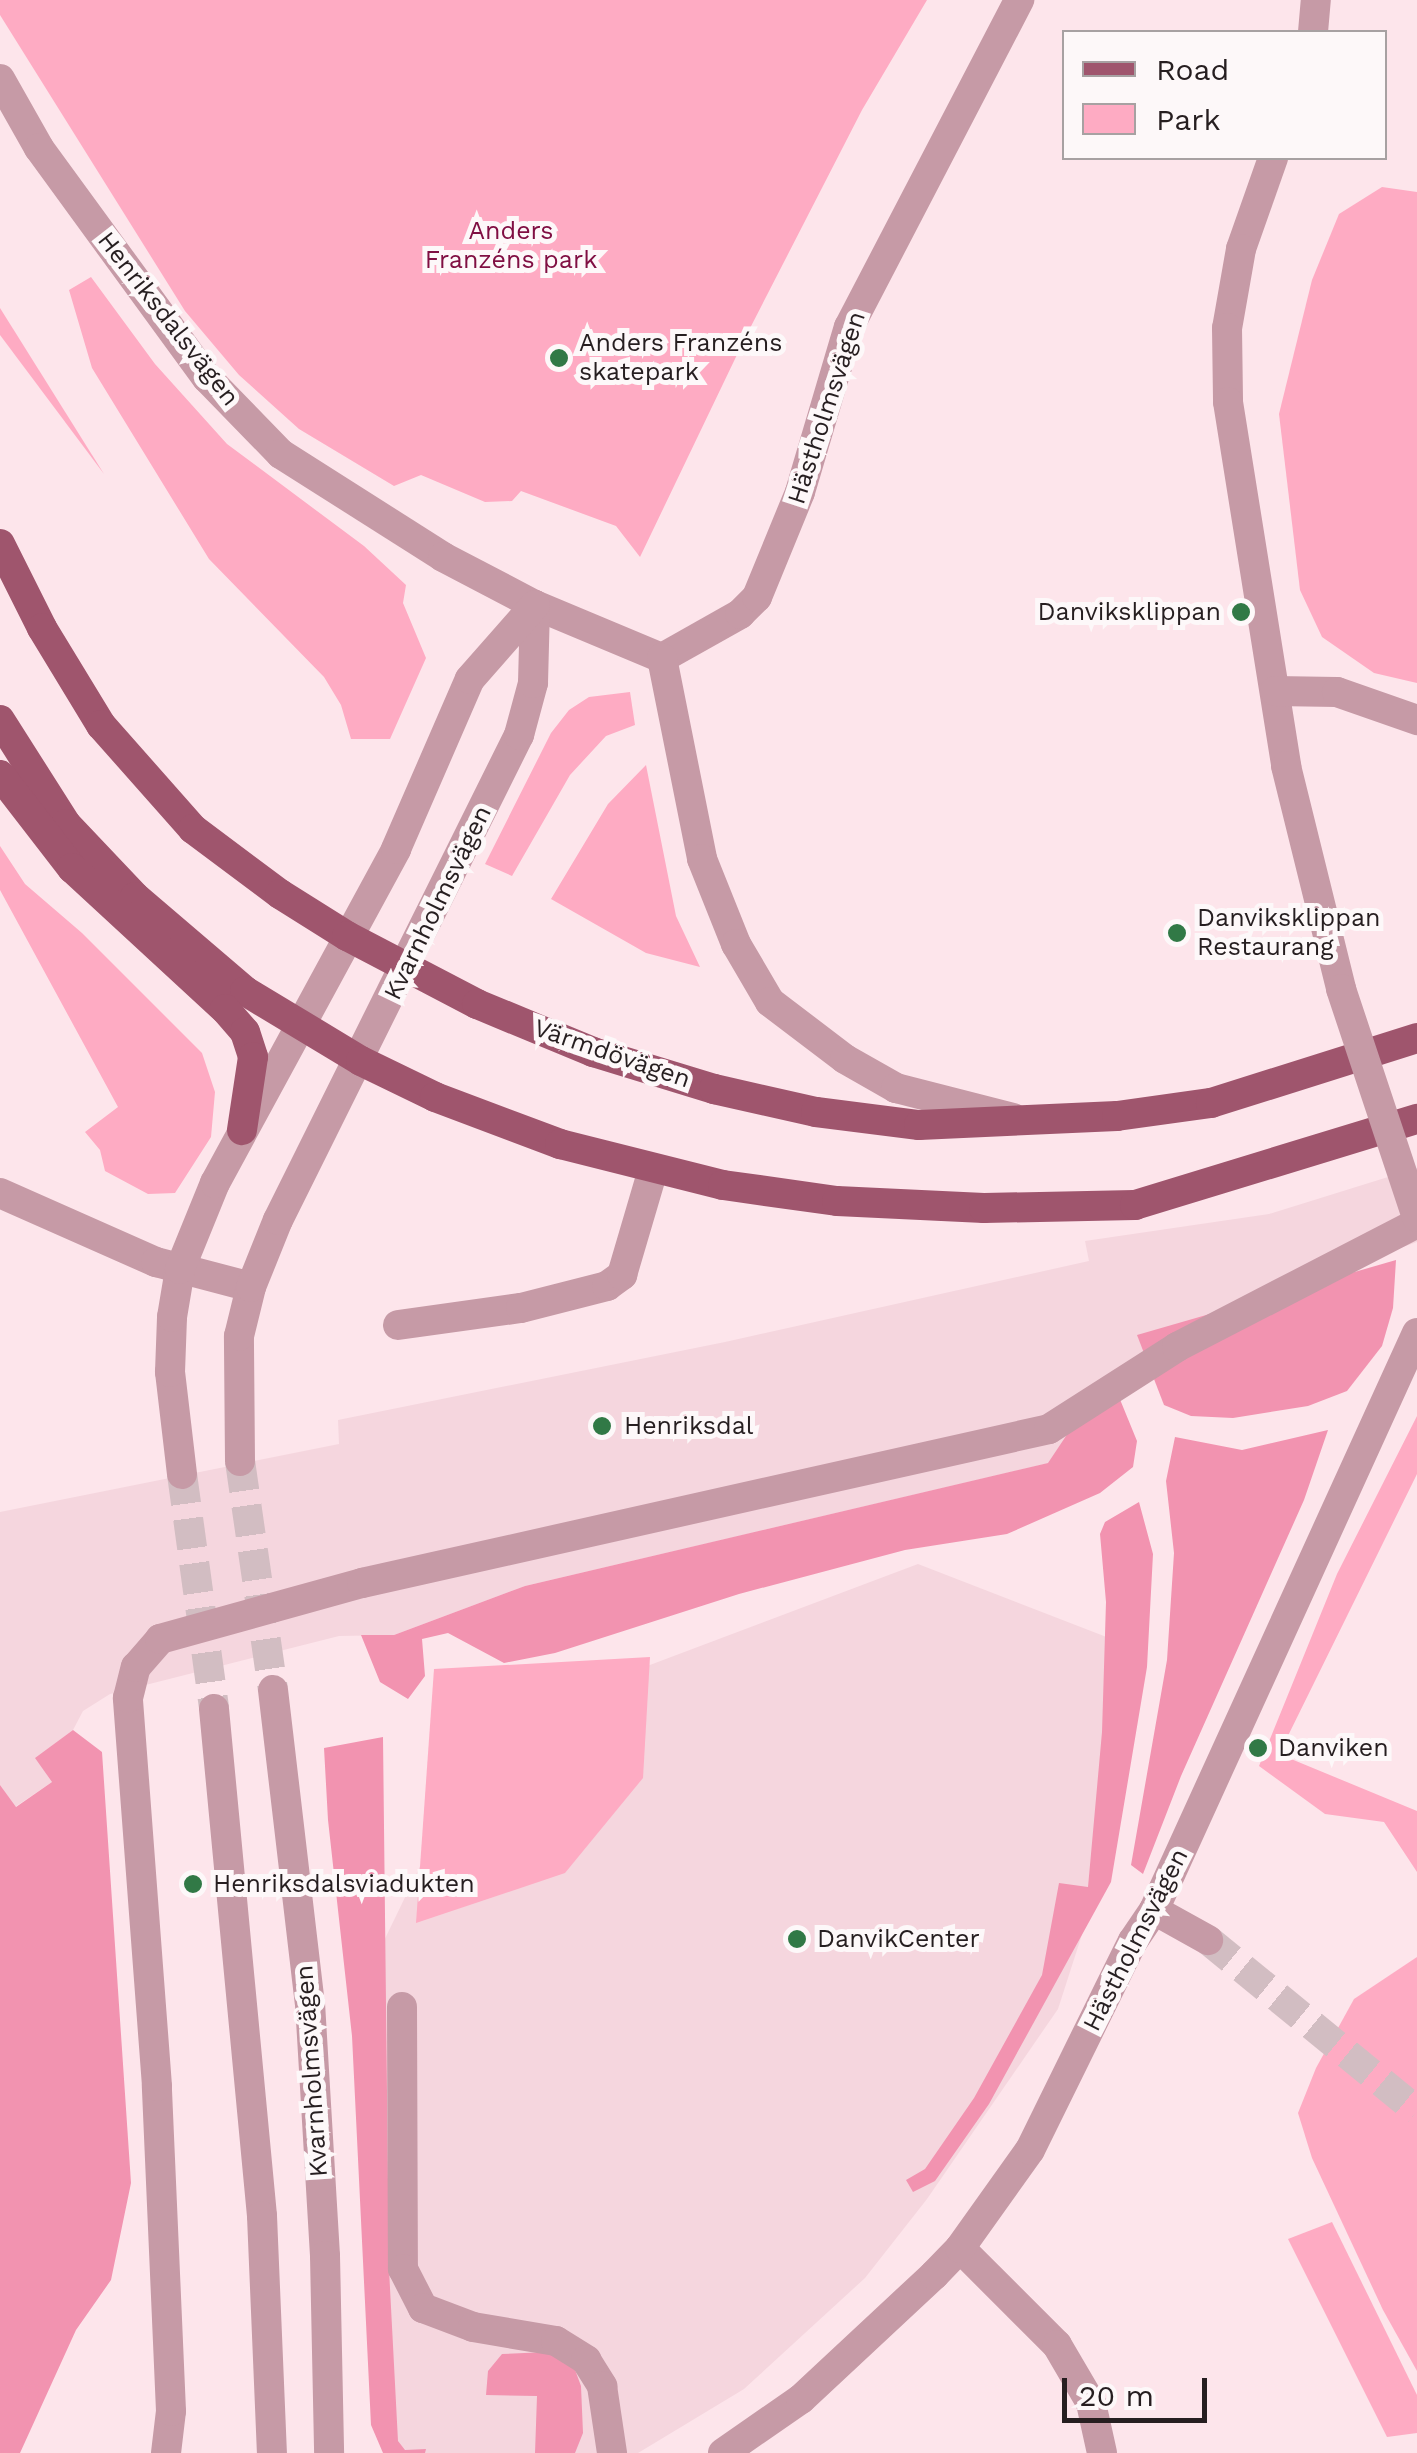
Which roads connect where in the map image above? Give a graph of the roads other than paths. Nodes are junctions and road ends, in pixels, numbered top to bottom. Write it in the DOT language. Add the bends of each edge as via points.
graph roads {
  1 [pos="1019,0"];
  2 [pos="1316,0"];
  3 [pos="1313,30"];
  4 [pos="0,79"];
  5 [pos="1271,160"];
  6 [pos="0,544"];
  7 [pos="535,605"];
  8 [pos="662,658"];
  9 [pos="1276,691"];
  10 [pos="0,720"];
  11 [pos="1417,720"];
  12 [pos="0,776"];
  13 [pos="347,936"];
  14 [pos="406,969"];
  15 [pos="300,1024"];
  16 [pos="1417,1038"];
  17 [pos="361,1061"];
  18 [pos="1417,1119"];
  19 [pos="1026,1122"];
  20 [pos="242,1130"];
  21 [pos="653,1170"];
  22 [pos="0,1193"];
  23 [pos="1417,1220"];
  24 [pos="180,1269"];
  25 [pos="251,1286"];
  26 [pos="398,1325"];
  27 [pos="1417,1333"];
  28 [pos="240,1461"];
  29 [pos="182,1474"];
  30 [pos="273,1690"];
  31 [pos="214,1708"];
  32 [pos="1154,1910"];
  33 [pos="1208,1940"];
  34 [pos="402,2007"];
  35 [pos="960,2248"];
  36 [pos="738,2449"];
  37 [pos="166,2453"];
  38 [pos="272,2453"];
  39 [pos="329,2453"];
  40 [pos="612,2453"];
  41 [pos="1102,2453"];
  1 -- 8 [label="street, Hästholmsvägen" via="848,327 800,492 757,597 740,614"];
  2 -- 3 [label="street"];
  4 -- 7 [label="street, Henriksdalsvägen" via="39,148 162,318 207,378 281,454 443,557"];
  5 -- 9 [label="street" via="1241,249 1227,328 1230,422"];
  6 -- 13 [label="main road, Värmdövägen" via="101,726 193,829"];
  7 -- 8 [label="street"];
  7 -- 13 [label="street" via="470,679 396,849"];
  7 -- 14 [label="street, Kvarnholmsvägen" via="533,683 519,735"];
  8 -- 19 [label="street" via="702,859 736,944 770,1002 845,1060 896,1088"];
  9 -- 11 [label="street" via="1337,692"];
  9 -- 23 [label="street, bridge" via="1294,803 1342,989"];
  10 -- 15 [label="main road" via="66,824 136,897 214,968"];
  12 -- 20 [label="main road" via="72,868 245,1032 253,1058"];
  13 -- 14 [label="main road, Värmdövägen"];
  13 -- 15 [label="street"];
  14 -- 17 [label="street, Kvarnholmsvägen"];
  14 -- 19 [label="main road, Värmdövägen" via="593,1052 714,1090 918,1125"];
  15 -- 17 [label="main road"];
  15 -- 20 [label="street"];
  16 -- 19 [label="main road, Värmdövägen" via="1211,1102"];
  17 -- 21 [label="main road" via="434,1097"];
  17 -- 25 [label="street, Kvarnholmsvägen"];
  18 -- 21 [label="main road" via="1135,1204 984,1208 837,1201"];
  20 -- 24 [label="street"];
  21 -- 26 [label="street" via="622,1274 607,1286 520,1308"];
  22 -- 24 [label="street" via="79,1232"];
  23 -- 37 [label="street" via="1177,1347 1049,1430 362,1583 160,1639 136,1668 128,1698 157,2086 170,2411"];
  24 -- 25 [label="street"];
  24 -- 29 [label="street" via="170,1372"];
  25 -- 28 [label="street, Kvarnholmsvägen" via="239,1336"];
  27 -- 32 [label="street, Hästholmsvägen"];
  30 -- 39 [label="street, Kvarnholmsvägen" via="310,2004"];
  31 -- 38 [label="street" via="262,2216"];
  32 -- 33 [label="street"];
  32 -- 35 [label="street, Hästholmsvägen" via="1030,2150"];
  34 -- 40 [label="street" via="403,2269 423,2308 473,2327 556,2341 586,2360 602,2386"];
  35 -- 36 [label="street, Hästholmsvägen" via="801,2399"];
  35 -- 41 [label="street" via="1057,2345 1092,2403"];
}
